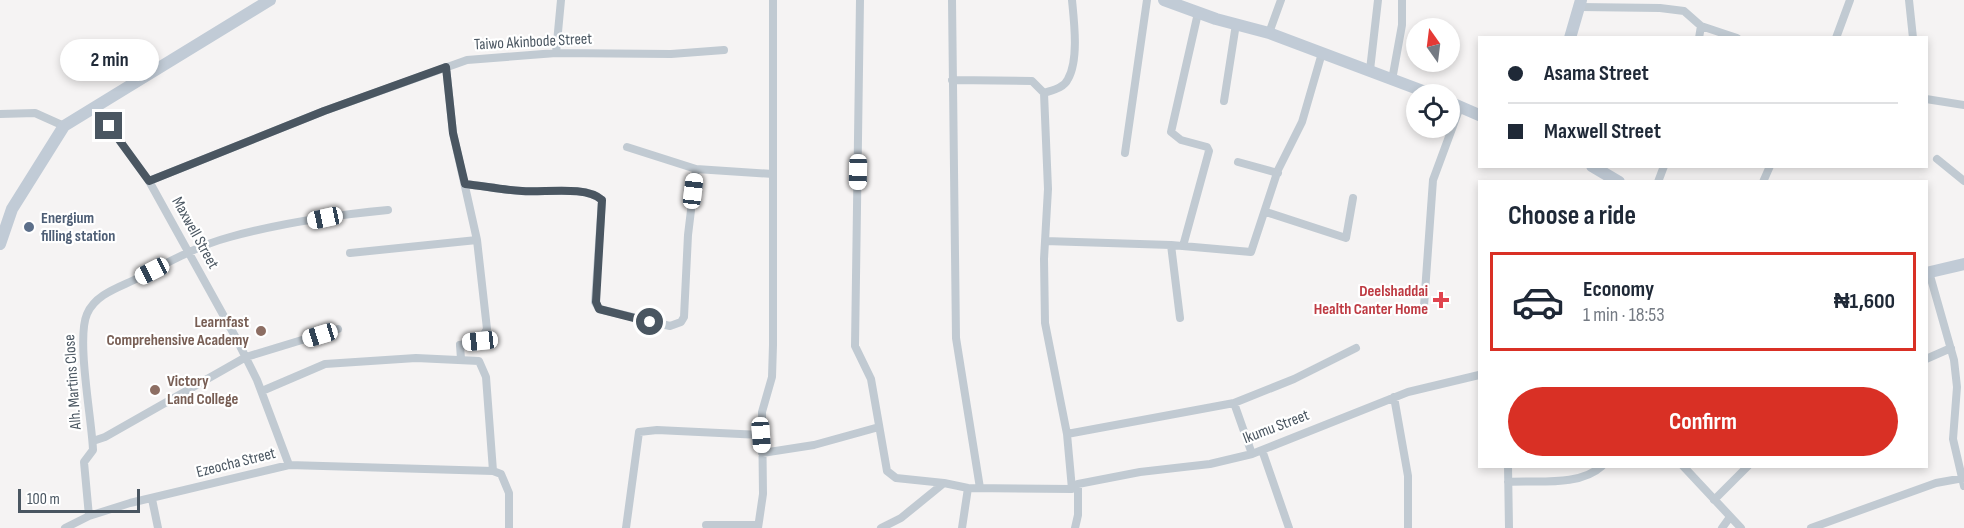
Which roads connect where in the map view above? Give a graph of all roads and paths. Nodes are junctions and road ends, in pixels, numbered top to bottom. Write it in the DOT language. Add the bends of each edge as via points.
graph roads {
  1 [pos="270,0"];
  2 [pos="561,0"];
  3 [pos="772,0"];
  4 [pos="860,0"];
  5 [pos="952,0"];
  6 [pos="1072,0"];
  7 [pos="1147,0"];
  8 [pos="1164,0"];
  9 [pos="1281,0"];
  10 [pos="1378,0"];
  11 [pos="1402,0"];
  12 [pos="1686,0"];
  13 [pos="1850,0"];
  14 [pos="1909,0"];
  15 [pos="1580,4"];
  16 [pos="1684,11"];
  17 [pos="1198,13"];
  18 [pos="1236,24"];
  19 [pos="1701,26"];
  20 [pos="1269,33"];
  21 [pos="1571,36"];
  22 [pos="1699,36"];
  23 [pos="1731,36"];
  24 [pos="1837,36"];
  25 [pos="1913,36"];
  26 [pos="724,50"];
  27 [pos="556,53"];
  28 [pos="1322,53"];
  29 [pos="446,67"];
  30 [pos="1370,70"];
  31 [pos="952,80"];
  32 [pos="1392,80"];
  33 [pos="1406,85"];
  34 [pos="1044,93"];
  35 [pos="1928,99"];
  36 [pos="1224,101"];
  37 [pos="1964,105"];
  38 [pos="1460,106"];
  39 [pos="95,107"];
  40 [pos="0,114"];
  41 [pos="1478,115"];
  42 [pos="64,126"];
  43 [pos="1445,138"];
  44 [pos="627,147"];
  45 [pos="1125,153"];
  46 [pos="1936,159"];
  47 [pos="1238,162"];
  48 [pos="1595,168"];
  49 [pos="696,169"];
  50 [pos="1278,173"];
  51 [pos="773,174"];
  52 [pos="1616,180"];
  53 [pos="149,181"];
  54 [pos="1964,181"];
  55 [pos="465,184"];
  56 [pos="1353,198"];
  57 [pos="388,210"];
  58 [pos="1266,212"];
  59 [pos="477,240"];
  60 [pos="1045,241"];
  61 [pos="0,244"];
  62 [pos="1171,245"];
  63 [pos="1183,246"];
  64 [pos="188,252"];
  65 [pos="350,253"];
  66 [pos="1964,264"];
  67 [pos="1928,272"];
  68 [pos="1424,306"];
  69 [pos="1180,318"];
  70 [pos="338,329"];
  71 [pos="1356,348"];
  72 [pos="1951,348"];
  73 [pos="246,357"];
  74 [pos="1928,358"];
  75 [pos="460,359"];
  76 [pos="1964,359"];
  77 [pos="1954,360"];
  78 [pos="1478,375"];
  79 [pos="260,386"];
  80 [pos="1394,397"];
  81 [pos="1234,403"];
  82 [pos="879,427"];
  83 [pos="1067,434"];
  84 [pos="761,435"];
  85 [pos="93,446"];
  86 [pos="1262,450"];
  87 [pos="762,453"];
  88 [pos="1252,454"];
  89 [pos="289,465"];
  90 [pos="1508,468"];
  91 [pos="1600,468"];
  92 [pos="1685,468"];
  93 [pos="1746,468"];
  94 [pos="492,471"];
  95 [pos="1963,481"];
  96 [pos="1508,482"];
  97 [pos="945,483"];
  98 [pos="1075,487"];
  99 [pos="968,488"];
  100 [pos="980,488"];
  101 [pos="152,499"];
  102 [pos="1714,500"];
  103 [pos="1078,515"];
  104 [pos="89,516"];
  105 [pos="1730,517"];
  106 [pos="706,525"];
  107 [pos="758,526"];
  108 [pos="65,528"];
  109 [pos="158,528"];
  110 [pos="509,528"];
  111 [pos="626,528"];
  112 [pos="881,528"];
  113 [pos="962,528"];
  114 [pos="1075,528"];
  115 [pos="1082,528"];
  116 [pos="1289,528"];
  117 [pos="1408,528"];
  118 [pos="1509,528"];
  119 [pos="1722,528"];
  120 [pos="1741,528"];
  121 [pos="1811,528"];
  1 -- 39 [label="main road"];
  2 -- 27 [label="street"];
  3 -- 51 [label="street"];
  4 -- 82 [label="street" via="855,337 871,379"];
  5 -- 31 [label="street"];
  6 -- 34 [label="street" via="1075,30 1071,72 1062,86"];
  7 -- 45 [label="street"];
  8 -- 17 [label="main road"];
  9 -- 20 [label="street"];
  10 -- 30 [label="street"];
  11 -- 32 [label="street" via="1402,25"];
  12 -- 16 [label="street"];
  13 -- 24 [label="street"];
  14 -- 25 [label="street"];
  15 -- 16 [label="street"];
  15 -- 21 [label="main road"];
  16 -- 19 [label="street"];
  17 -- 18 [label="main road"];
  17 -- 63 [label="street" via="1171,132 1209,151"];
  18 -- 20 [label="main road"];
  18 -- 36 [label="street"];
  19 -- 22 [label="street"];
  19 -- 23 [label="street"];
  20 -- 28 [label="main road"];
  26 -- 27 [label="street, Taiwo Akinbode Street" via="671,54"];
  27 -- 29 [label="street, Taiwo Akinbode Street" via="466,60"];
  28 -- 30 [label="main road"];
  28 -- 50 [label="street" via="1302,122"];
  29 -- 53 [label="street, Taiwo Akinbode Street"];
  29 -- 55 [label="street" via="453,133"];
  30 -- 32 [label="main road"];
  31 -- 34 [label="street" via="1032,81"];
  31 -- 100 [label="street" via="956,338"];
  32 -- 33 [label="main road"];
  34 -- 60 [label="street" via="1048,189"];
  35 -- 37 [label="street"];
  38 -- 41 [label="main road"];
  39 -- 42 [label="main road"];
  39 -- 53 [label="street, Maxwell Street"];
  40 -- 42 [label="street" via="35,113"];
  42 -- 61 [label="main road" via="12,209"];
  43 -- 68 [label="street" via="1433,180"];
  44 -- 49 [label="street"];
  46 -- 54 [label="street"];
  47 -- 50 [label="street"];
  48 -- 52 [label="main road"];
  49 -- 51 [label="street"];
  49 -- 55 [label="street" via="684,317 670,326 599,309 596,302 602,200 598,196"];
  50 -- 58 [label="street"];
  51 -- 84 [label="street" via="772,377 762,402"];
  53 -- 64 [label="street, Maxwell Street"];
  55 -- 59 [label="street"];
  56 -- 58 [label="street" via="1346,238"];
  57 -- 64 [label="street, Alh. Martins Close" via="340,215 230,237"];
  58 -- 63 [label="street" via="1251,252"];
  59 -- 65 [label="street"];
  59 -- 75 [label="street, bridge" via="487,328 480,341 460,345"];
  60 -- 62 [label="street"];
  60 -- 83 [label="street" via="1045,323"];
  62 -- 63 [label="street"];
  62 -- 69 [label="street"];
  64 -- 73 [label="street, Maxwell Street"];
  64 -- 85 [label="street, Alh. Martins Close" via="98,298 87,314 87,398"];
  66 -- 67 [label="main road"];
  67 -- 72 [label="street"];
  70 -- 73 [label="street"];
  71 -- 81 [label="street"];
  72 -- 74 [label="street"];
  72 -- 77 [label="street"];
  73 -- 79 [label="street, Maxwell Street"];
  73 -- 85 [label="street"];
  75 -- 79 [label="street" via="374,359 325,364"];
  75 -- 94 [label="street" via="479,361 486,377"];
  76 -- 77 [label="street"];
  77 -- 95 [label="street" via="1957,387 1953,439"];
  78 -- 80 [label="street, Ikumu Street"];
  79 -- 89 [label="street, Maxwell Street"];
  80 -- 86 [label="street, Ikumu Street"];
  80 -- 117 [label="street" via="1408,476"];
  81 -- 83 [label="street"];
  81 -- 88 [label="street"];
  82 -- 87 [label="street" via="813,445"];
  82 -- 97 [label="street, Ikumu Street" via="891,475"];
  83 -- 98 [label="street"];
  84 -- 87 [label="street"];
  84 -- 111 [label="street" via="639,432"];
  85 -- 104 [label="street" via="84,462"];
  86 -- 88 [label="street, Ikumu Street"];
  86 -- 116 [label="street"];
  87 -- 107 [label="street" via="763,494"];
  88 -- 98 [label="street, Ikumu Street"];
  89 -- 94 [label="street, Ezeocha Street"];
  89 -- 101 [label="street, Ezeocha Street"];
  90 -- 96 [label="street"];
  91 -- 96 [label="street" via="1572,480"];
  92 -- 102 [label="street"];
  93 -- 102 [label="street"];
  94 -- 110 [label="street" via="501,474 509,493"];
  95 -- 121 [label="street" via="1936,483"];
  96 -- 118 [label="street"];
  97 -- 99 [label="street, Ikumu Street"];
  97 -- 112 [label="street" via="901,518"];
  98 -- 100 [label="street, Ikumu Street"];
  98 -- 103 [label="street"];
  99 -- 100 [label="street, Ikumu Street"];
  99 -- 113 [label="street"];
  101 -- 104 [label="street, Ezeocha Street"];
  101 -- 109 [label="street"];
  102 -- 105 [label="street"];
  103 -- 114 [label="street"];
  103 -- 115 [label="street"];
  104 -- 108 [label="street, Ezeocha Street"];
  105 -- 119 [label="street"];
  105 -- 120 [label="street"];
  106 -- 107 [label="street"];
}
